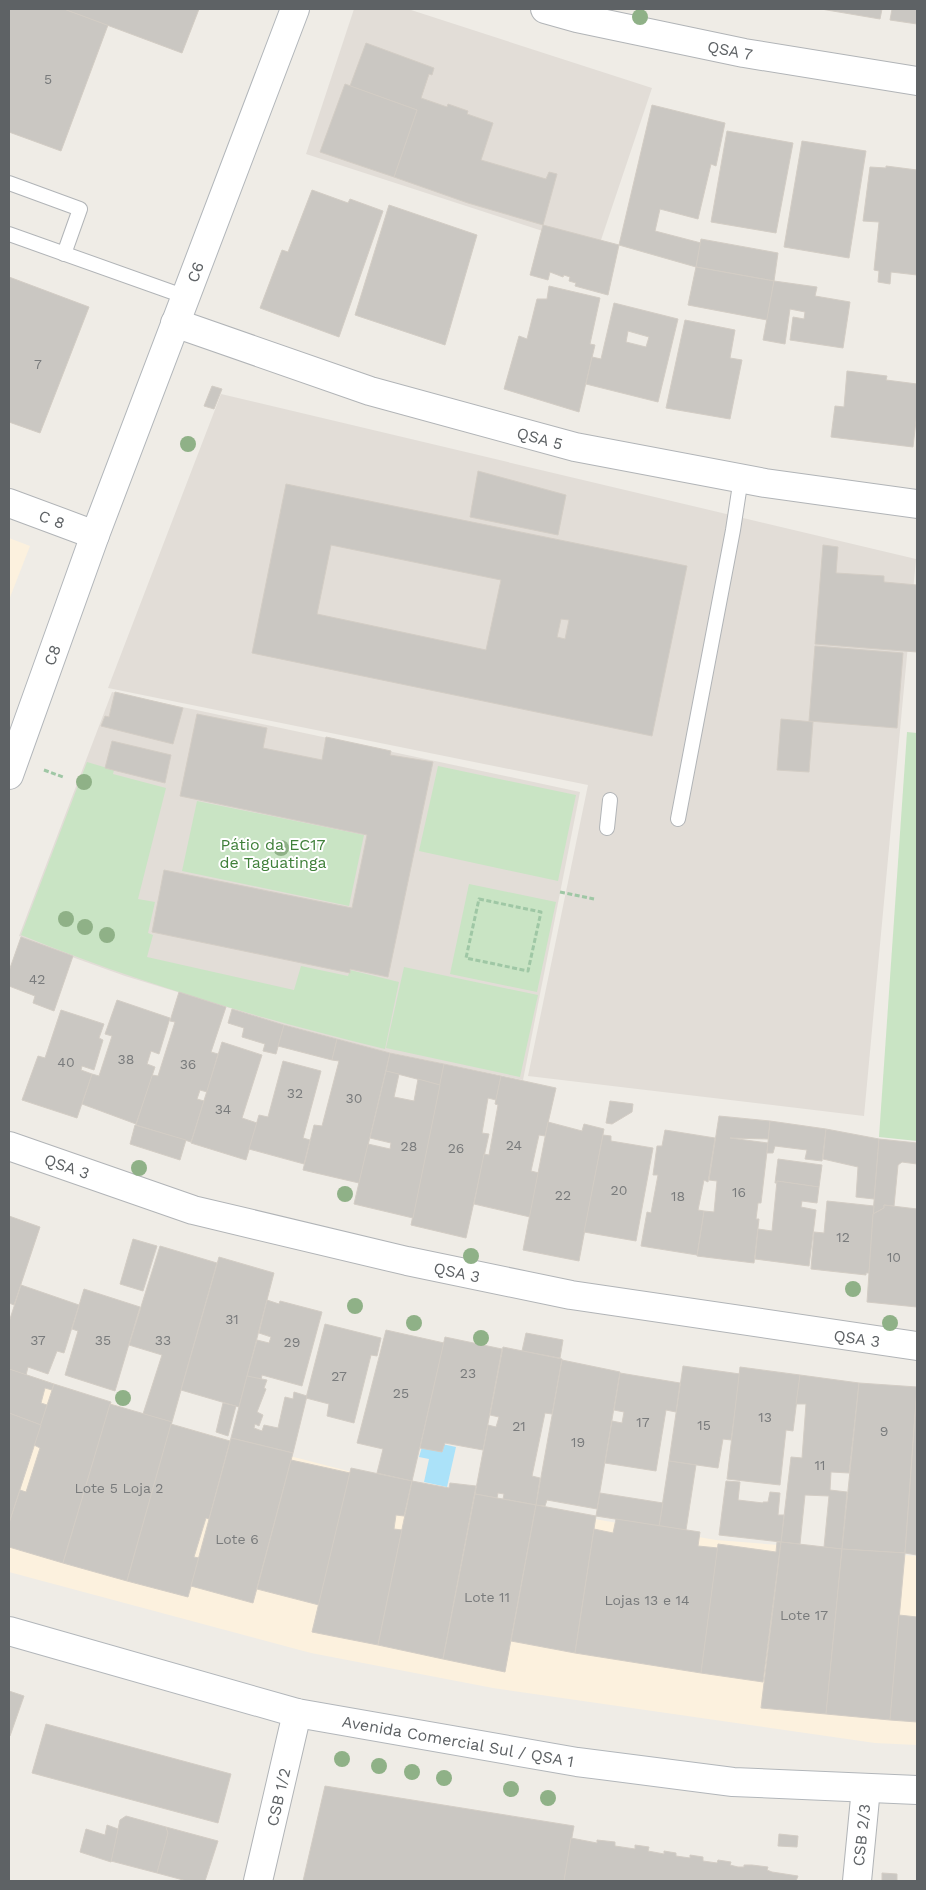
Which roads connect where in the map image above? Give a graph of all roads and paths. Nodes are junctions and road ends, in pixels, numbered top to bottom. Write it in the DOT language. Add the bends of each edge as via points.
graph roads {
  1 [pos="295,9"];
  2 [pos="545,9"];
  3 [pos="917,81"];
  4 [pos="9,183"];
  5 [pos="9,234"];
  6 [pos="64,254"];
  7 [pos="186,297"];
  8 [pos="175,323"];
  9 [pos="741,478"];
  10 [pos="9,503"];
  11 [pos="917,504"];
  12 [pos="95,535"];
  13 [pos="9,775"];
  14 [pos="610,800"];
  15 [pos="678,819"];
  16 [pos="607,828"];
  17 [pos="560,892"];
  18 [pos="594,899"];
  19 [pos="472,929"];
  20 [pos="9,1146"];
  21 [pos="917,1346"];
  22 [pos="9,1631"];
  23 [pos="297,1713"];
  24 [pos="866,1788"];
  25 [pos="917,1790"];
  26 [pos="258,1881"];
  27 [pos="857,1881"];
  1 -- 7 [label="street, C6"];
  2 -- 3 [label="street, QSA 7" via="744,53"];
  4 -- 6 [label="lane" via="80,209"];
  5 -- 6 [label="lane"];
  6 -- 7 [label="lane"];
  7 -- 8 [label="street, C6"];
  8 -- 9 [label="street, QSA 5" via="370,391 575,447"];
  8 -- 12 [label="street, C6"];
  9 -- 11 [label="street, QSA 5"];
  9 -- 15 [label="lane"];
  10 -- 12 [label="street, C 8"];
  12 -- 13 [label="street, C8"];
  14 -- 16 [label="lane"];
  17 -- 18 [label="path"];
  19 -- 19 [label="path" via="479,899 541,912 528,971 466,958"];
  20 -- 21 [label="street, QSA 3" via="193,1210 417,1263 571,1295"];
  22 -- 23 [label="street, Avenida Comercial Sul / QSA 1"];
  23 -- 24 [label="street, Avenida Comercial Sul / QSA 1" via="577,1762 733,1782"];
  23 -- 26 [label="street, CSB 1/2"];
  24 -- 25 [label="street, Avenida Comercial Sul / QSA 1"];
  24 -- 27 [label="street, CSB 2/3"];
}
